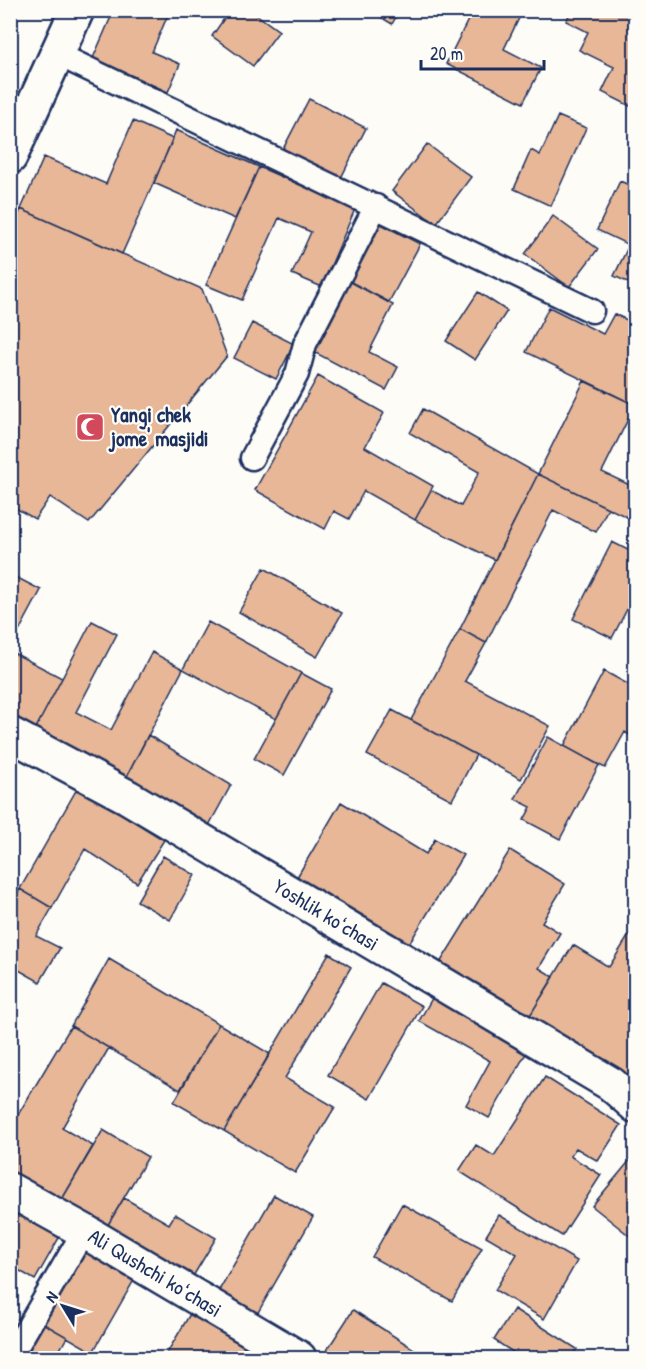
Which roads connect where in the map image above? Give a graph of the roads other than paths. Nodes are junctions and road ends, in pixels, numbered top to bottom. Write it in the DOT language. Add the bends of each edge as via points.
graph roads {
  1 [pos="77,10"];
  2 [pos="57,54"];
  3 [pos="17,127"];
  4 [pos="10,157"];
  5 [pos="376,206"];
  6 [pos="592,311"];
  7 [pos="252,458"];
  8 [pos="10,734"];
  9 [pos="636,1106"];
  10 [pos="10,1190"];
  11 [pos="84,1231"];
  12 [pos="10,1358"];
  13 [pos="299,1359"];
  1 -- 2 [label="street"];
  2 -- 3 [label="street"];
  2 -- 5 [label="lane"];
  3 -- 4 [label="street"];
  5 -- 6 [label="lane"];
  5 -- 7 [label="lane" via="305,344 297,374"];
  8 -- 9 [label="street, Yoshlik koʻchasi" via="138,803 611,1084"];
  10 -- 11 [label="street, Ali Qushchi koʻchasi"];
  11 -- 12 [label="lane"];
  11 -- 13 [label="street, Ali Qushchi koʻchasi"];
}
